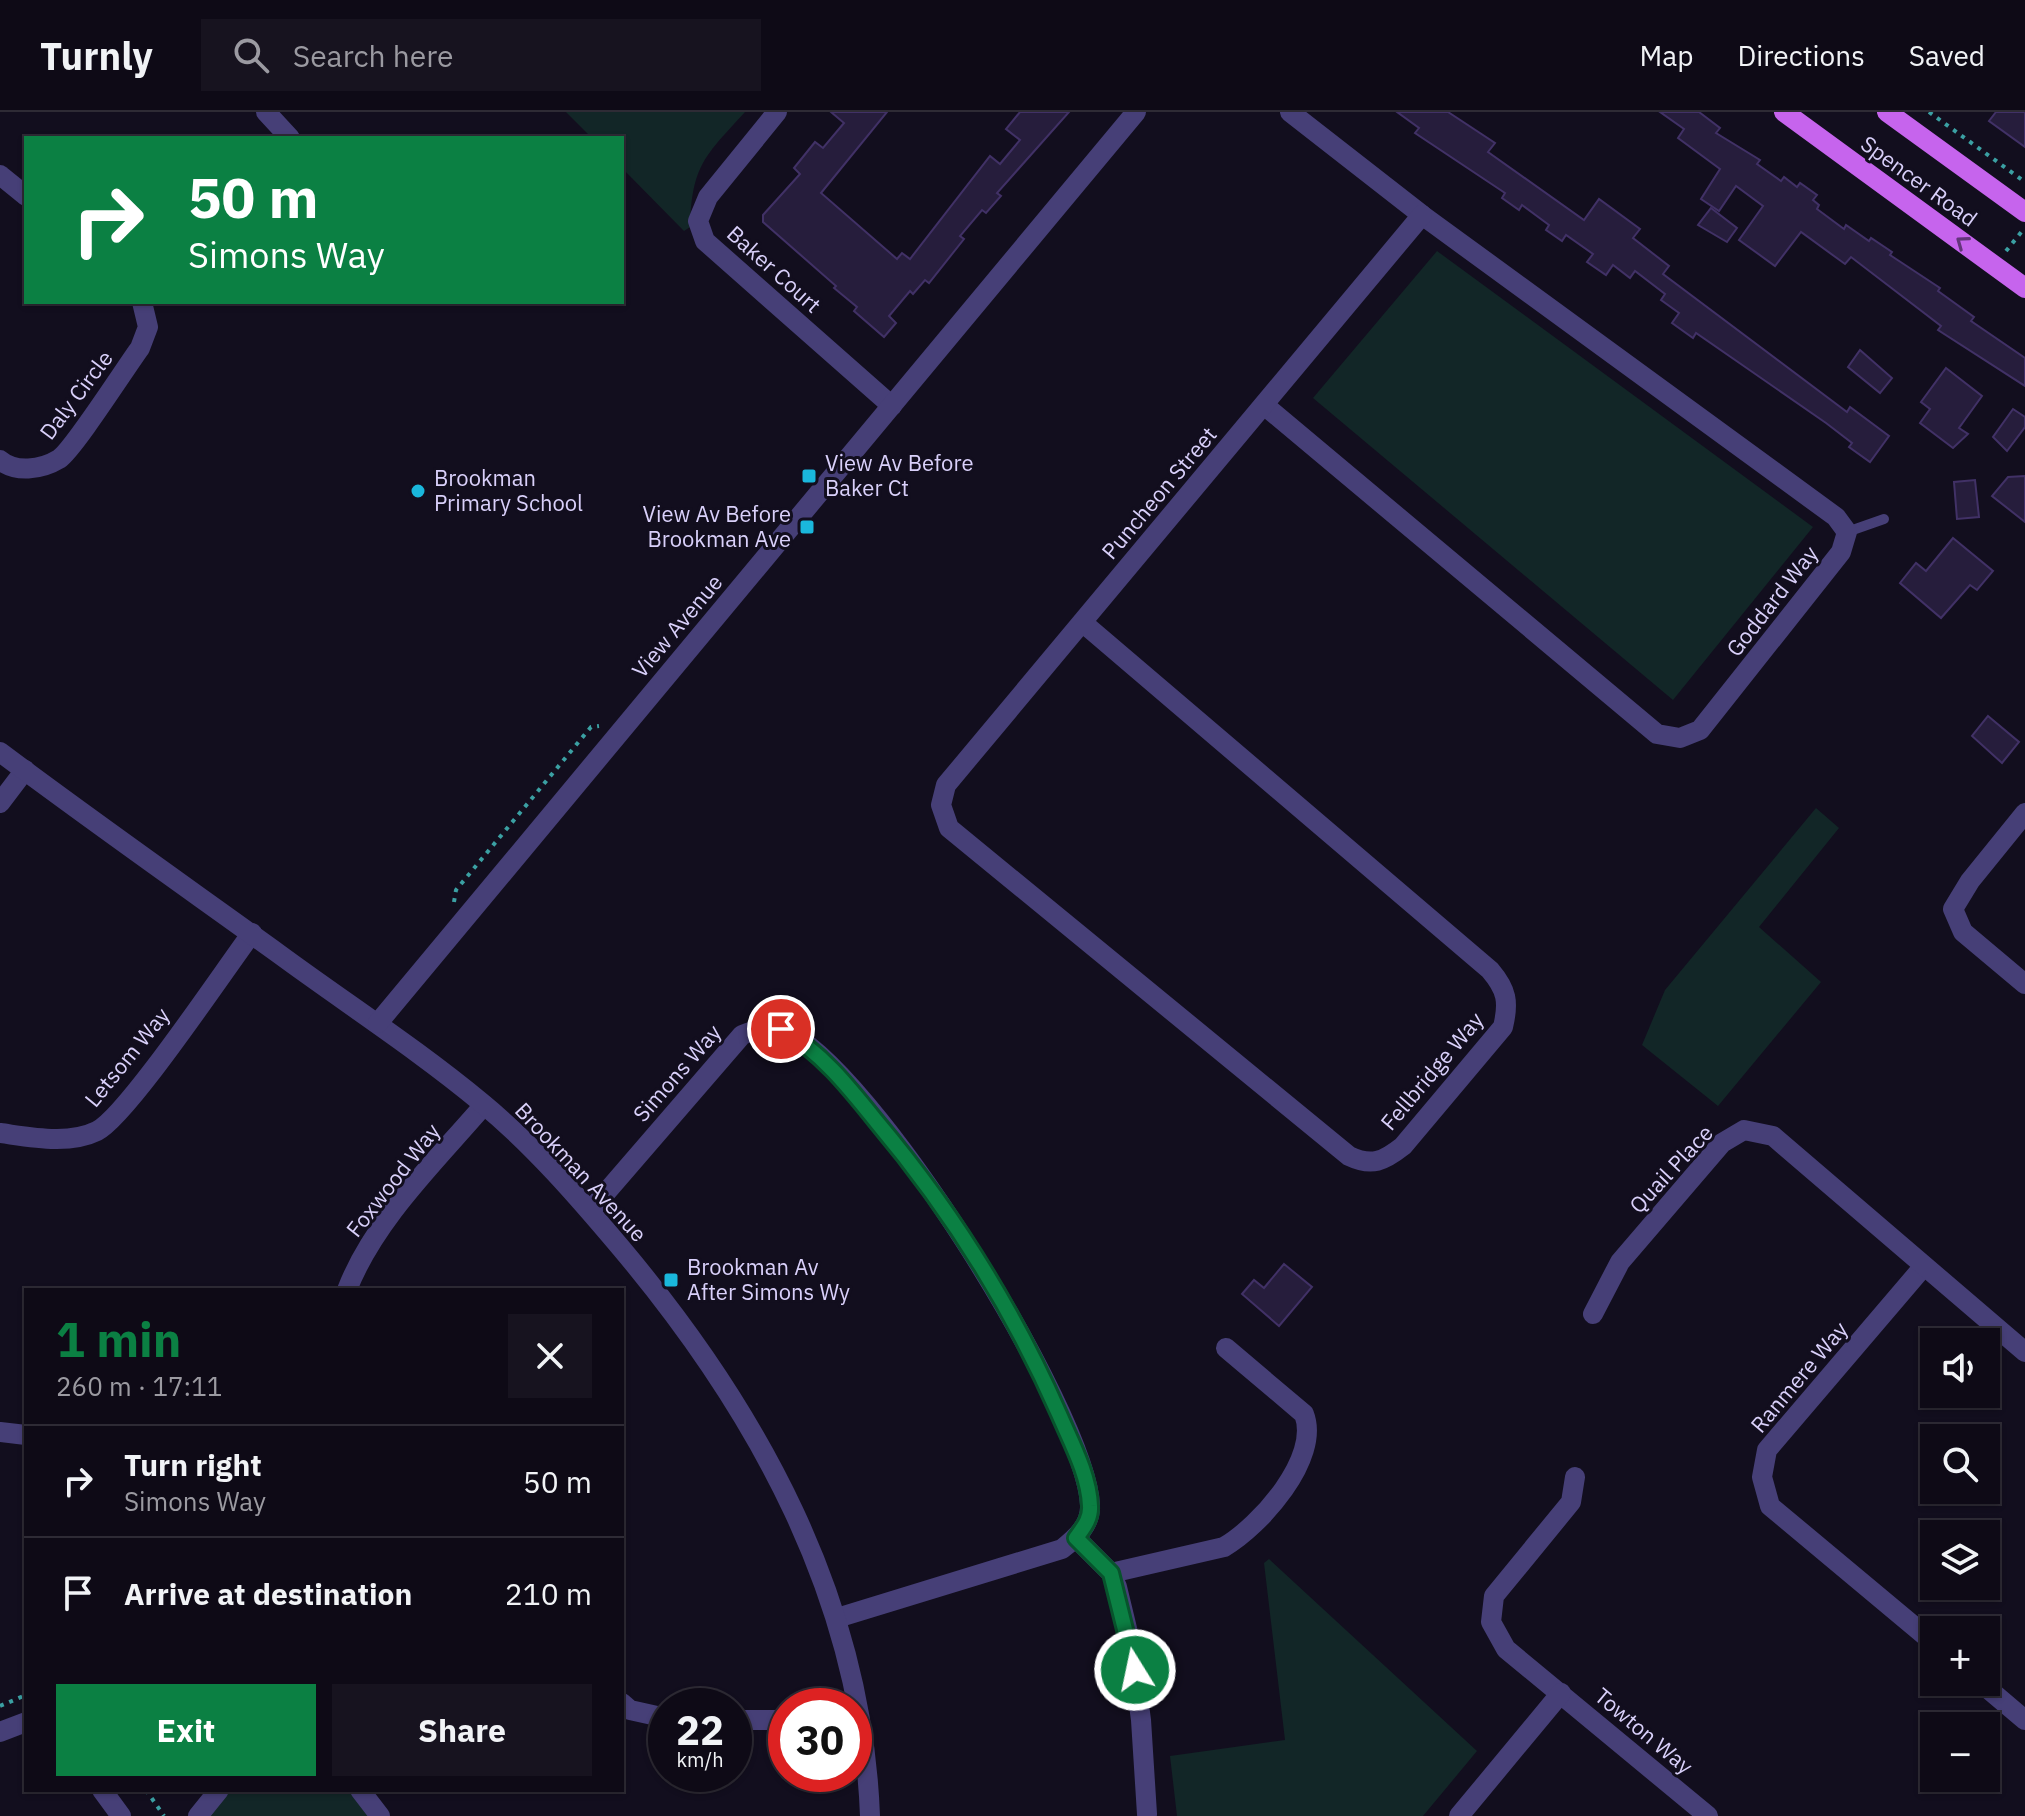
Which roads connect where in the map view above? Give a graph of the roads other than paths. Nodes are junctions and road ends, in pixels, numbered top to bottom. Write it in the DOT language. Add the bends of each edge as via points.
graph roads {
  1 [pos="266,112"];
  2 [pos="777,112"];
  3 [pos="1136,112"];
  4 [pos="1290,112"];
  5 [pos="1784,112"];
  6 [pos="1887,112"];
  7 [pos="288,136"];
  8 [pos="2025,212"];
  9 [pos="1422,215"];
  10 [pos="2025,288"];
  11 [pos="149,304"];
  12 [pos="1264,405"];
  13 [pos="892,406"];
  14 [pos="0,460"];
  15 [pos="1884,519"];
  16 [pos="1847,532"];
  17 [pos="1082,622"];
  18 [pos="0,752"];
  19 [pos="25,770"];
  20 [pos="0,803"];
  21 [pos="941,805"];
  22 [pos="2025,813"];
  23 [pos="252,933"];
  24 [pos="2025,984"];
  25 [pos="378,1023"];
  26 [pos="484,1105"];
  27 [pos="0,1133"];
  28 [pos="590,1211"];
  29 [pos="1924,1266"];
  30 [pos="348,1288"];
  31 [pos="1593,1314"];
  32 [pos="1226,1348"];
  33 [pos="2025,1352"];
  34 [pos="0,1432"];
  35 [pos="24,1435"];
  36 [pos="1575,1477"];
  37 [pos="1076,1538"];
  38 [pos="1111,1573"];
  39 [pos="837,1618"];
  40 [pos="1920,1631"];
  41 [pos="851,1688"];
  42 [pos="1561,1693"];
  43 [pos="1997,1696"];
  44 [pos="624,1705"];
  45 [pos="648,1714"];
  46 [pos="2025,1720"];
  47 [pos="24,1723"];
  48 [pos="0,1732"];
  49 [pos="103,1792"];
  50 [pos="217,1792"];
  51 [pos="362,1792"];
  52 [pos="867,1792"];
  53 [pos="1147,1814"];
  54 [pos="121,1816"];
  55 [pos="198,1816"];
  56 [pos="380,1816"];
  57 [pos="870,1816"];
  58 [pos="1459,1816"];
  59 [pos="1708,1816"];
  1 -- 7 [label="street"];
  2 -- 13 [label="street, Baker Court" via="708,197 698,221 705,241"];
  3 -- 13 [label="street, View Avenue"];
  4 -- 9 [label="street"];
  10 -- 5 [label="main road, Spencer Road, one-way"];
  6 -- 8 [label="main road, Spencer Road"];
  9 -- 12 [label="street, Puncheon Street"];
  9 -- 16 [label="street" via="1836,517"];
  11 -- 14 [label="street, Daly Circle" via="140,348 60,459 33,468 10,468"];
  12 -- 16 [label="street, Goddard Way" via="1657,734 1680,738 1700,730 1841,552"];
  12 -- 17 [label="street, Puncheon Street"];
  13 -- 25 [label="street, View Avenue"];
  15 -- 16 [label="lane"];
  17 -- 21 [label="street, Puncheon Street" via="946,785"];
  17 -- 21 [label="street, Fellbridge Way" via="1490,970 1503,986 1508,1004 1503,1027 1403,1146 1385,1160 1366,1164 1349,1156 949,828"];
  18 -- 19 [label="street, Brookman Avenue"];
  19 -- 20 [label="street"];
  19 -- 23 [label="street, Brookman Avenue"];
  22 -- 24 [label="street" via="1953,909 1963,932"];
  23 -- 25 [label="street, Brookman Avenue"];
  23 -- 27 [label="street, Letsom Way" via="127,1102 99,1130 70,1138"];
  25 -- 26 [label="street, Brookman Avenue"];
  26 -- 28 [label="street, Brookman Avenue"];
  26 -- 30 [label="street, Foxwood Way" via="398,1208 357,1265"];
  28 -- 37 [label="street, Simons Way" via="742,1035 760,1028 781,1029 800,1040 835,1071 905,1155 1010,1312 1087,1488 1091,1507"];
  28 -- 39 [label="street, Brookman Avenue" via="678,1318 742,1411 799,1517"];
  29 -- 31 [label="street, Quail Place" via="1773,1136 1744,1130 1722,1143 1620,1262"];
  29 -- 33 [label="street"];
  29 -- 40 [label="street, Ranmere Way" via="1767,1450 1762,1477 1770,1506"];
  32 -- 38 [label="street" via="1304,1414 1308,1426 1303,1453 1269,1510 1240,1538 1224,1547"];
  34 -- 35 [label="street"];
  36 -- 42 [label="street" via="1571,1502 1494,1596 1491,1622 1506,1649"];
  37 -- 38 [label="street"];
  37 -- 39 [label="street" via="1062,1549"];
  38 -- 53 [label="street" via="1131,1645"];
  39 -- 41 [label="street, Brookman Avenue"];
  42 -- 58 [label="street, Towton Way"];
  42 -- 59 [label="street, Towton Way"];
  43 -- 46 [label="street"];
  44 -- 45 [label="street"];
  47 -- 48 [label="street"];
  49 -- 54 [label="street"];
  50 -- 55 [label="street"];
  51 -- 56 [label="street"];
  52 -- 57 [label="street, Brookman Avenue"];
}
